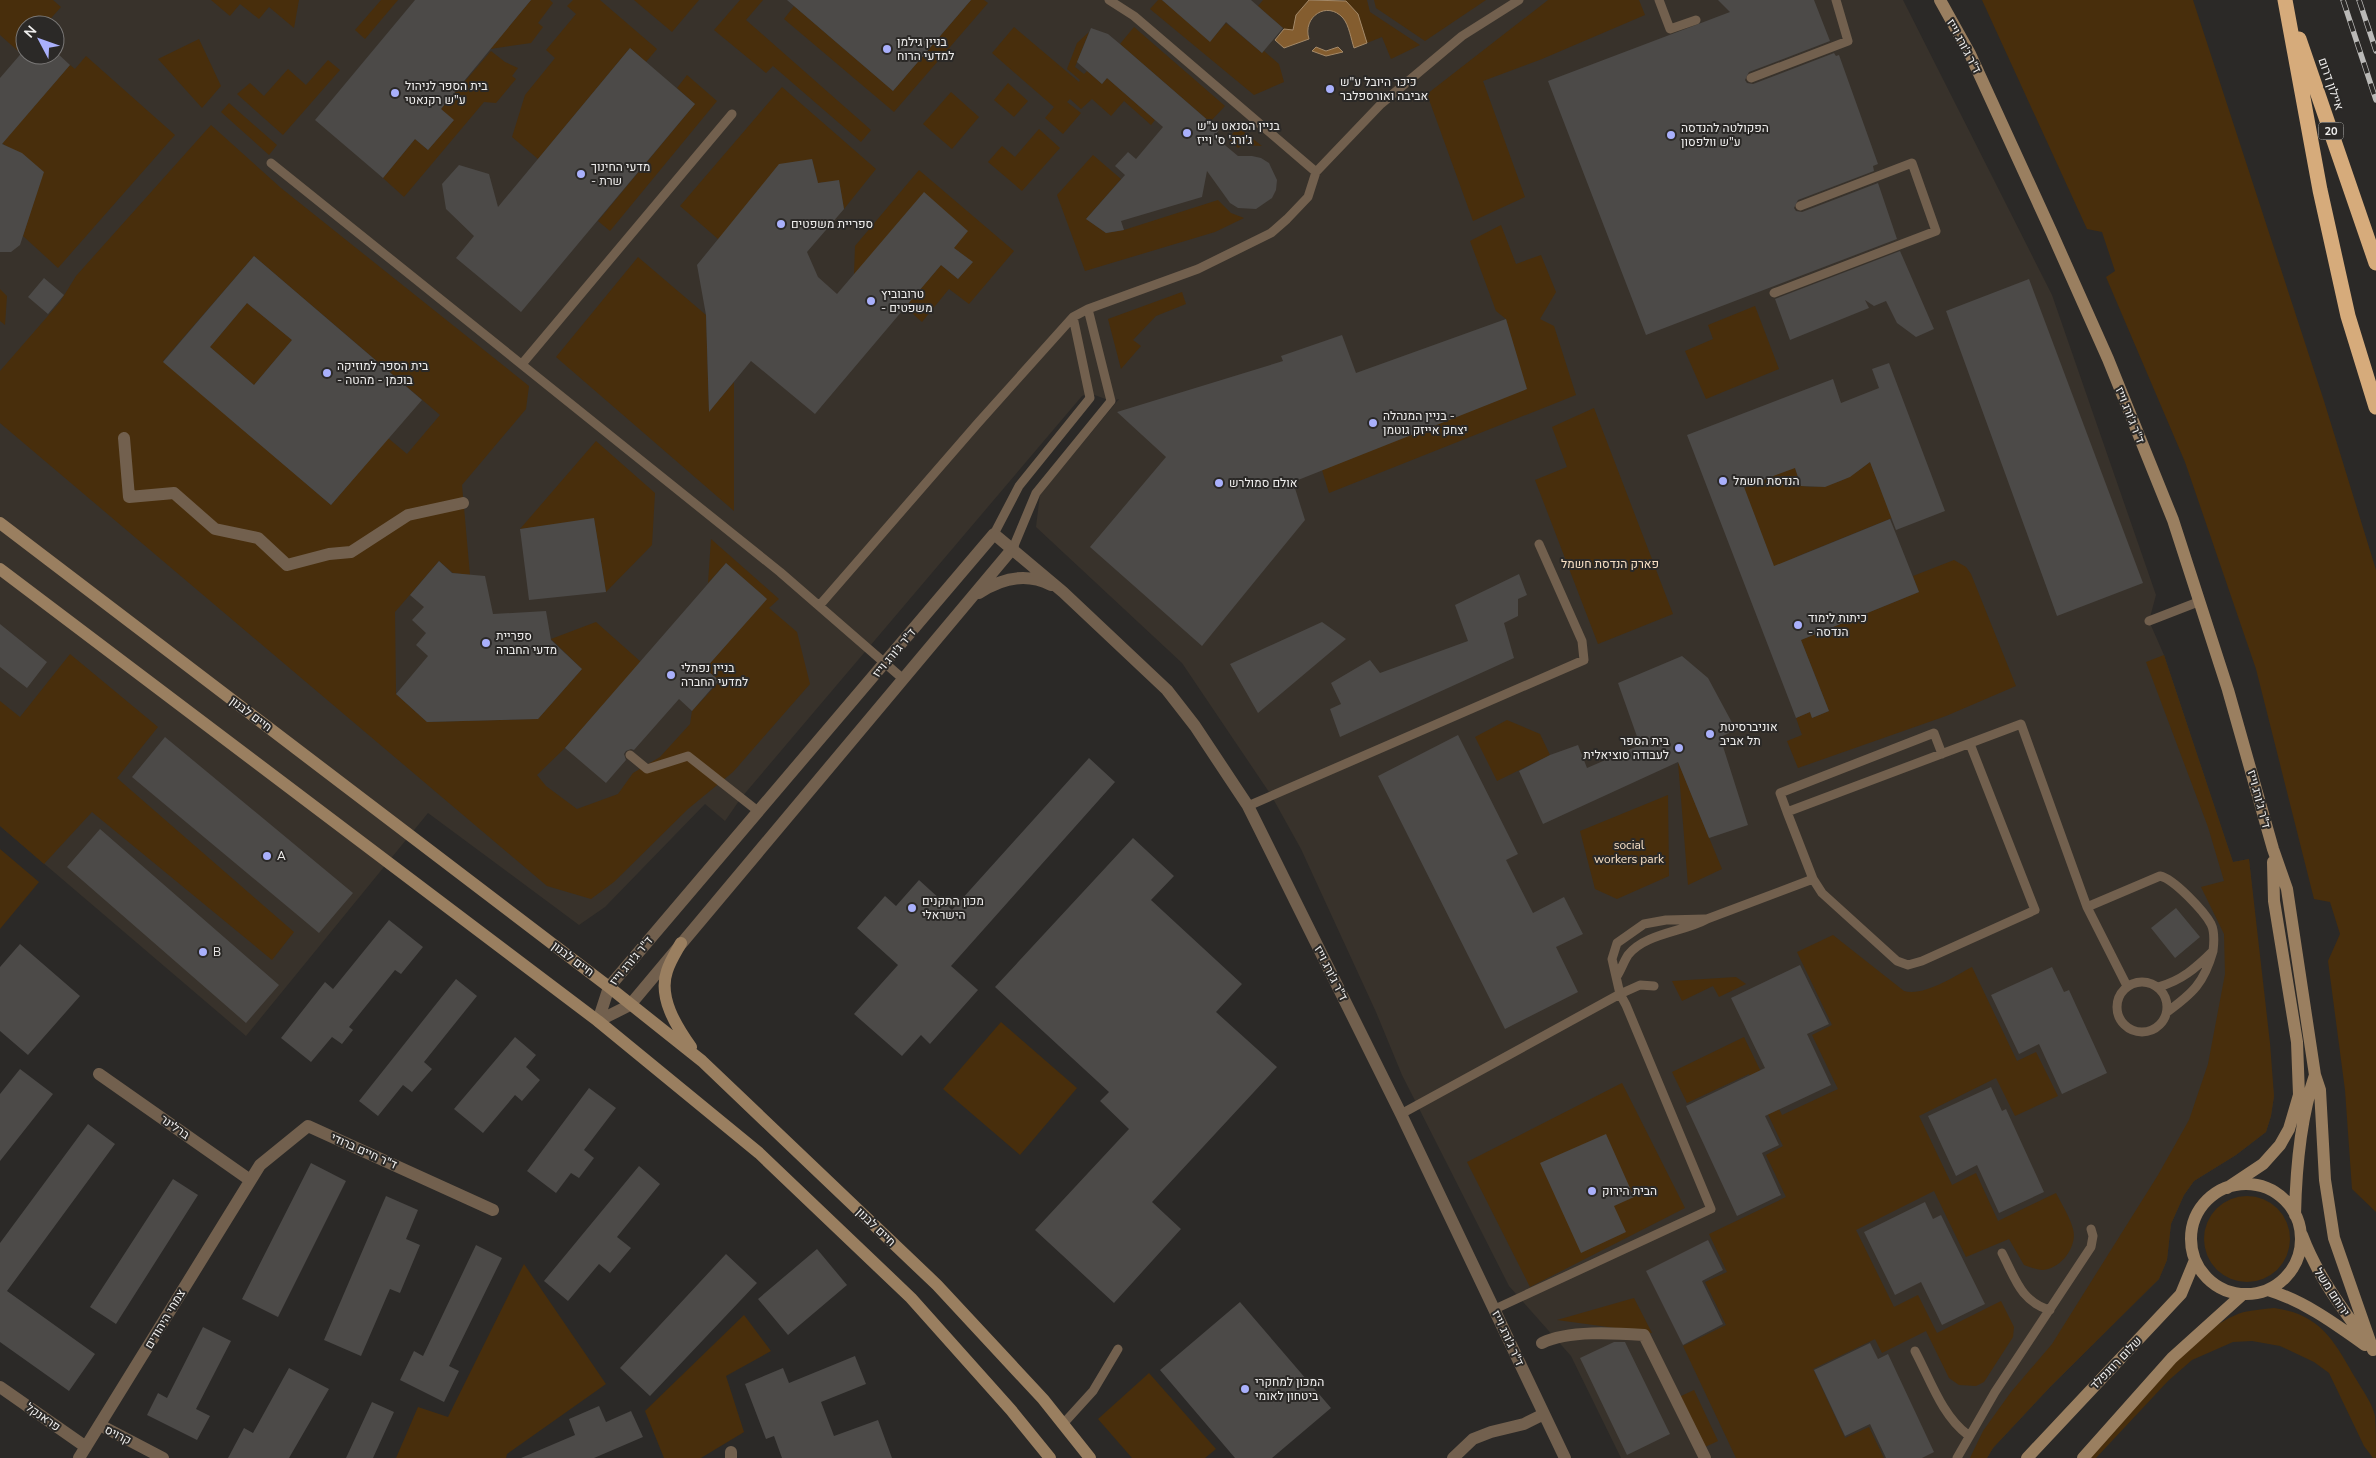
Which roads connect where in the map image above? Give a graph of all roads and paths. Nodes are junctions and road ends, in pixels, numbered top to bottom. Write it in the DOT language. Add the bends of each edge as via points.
graph roads {
  1 [pos="1110,0"];
  2 [pos="1519,0"];
  3 [pos="1660,0"];
  4 [pos="1836,0"];
  5 [pos="1940,0"];
  6 [pos="2285,0"];
  7 [pos="1696,20"];
  8 [pos="1751,78"];
  9 [pos="732,114"];
  10 [pos="271,163"];
  11 [pos="1316,172"];
  12 [pos="1800,206"];
  13 [pos="2376,263"];
  14 [pos="1774,293"];
  15 [pos="1088,309"];
  16 [pos="1073,317"];
  17 [pos="522,364"];
  18 [pos="2376,407"];
  19 [pos="124,438"];
  20 [pos="463,504"];
  21 [pos="0,523"];
  22 [pos="994,534"];
  23 [pos="1539,544"];
  24 [pos="1013,548"];
  25 [pos="0,569"];
  26 [pos="1063,592"];
  27 [pos="2198,602"];
  28 [pos="963,605"];
  29 [pos="819,606"];
  30 [pos="2149,621"];
  31 [pos="886,663"];
  32 [pos="902,678"];
  33 [pos="1970,744"];
  34 [pos="1942,754"];
  35 [pos="630,755"];
  36 [pos="1248,806"];
  37 [pos="759,812"];
  38 [pos="1787,812"];
  39 [pos="2273,849"];
  40 [pos="1813,879"];
  41 [pos="2087,907"];
  42 [pos="1707,919"];
  43 [pos="681,943"];
  44 [pos="2213,951"];
  45 [pos="1618,976"];
  46 [pos="1654,986"];
  47 [pos="2127,986"];
  48 [pos="609,987"];
  49 [pos="2158,987"];
  50 [pos="1620,994"];
  51 [pos="630,1004"];
  52 [pos="2167,1012"];
  53 [pos="598,1021"];
  54 [pos="702,1061"];
  55 [pos="99,1074"];
  56 [pos="2315,1075"];
  57 [pos="1401,1114"];
  58 [pos="250,1180"];
  59 [pos="2226,1188"];
  60 [pos="493,1210"];
  61 [pos="2295,1215"];
  62 [pos="2300,1228"];
  63 [pos="2091,1229"];
  64 [pos="2002,1253"];
  65 [pos="2195,1260"];
  66 [pos="2268,1290"];
  67 [pos="2243,1294"];
  68 [pos="1495,1309"];
  69 [pos="2050,1310"];
  70 [pos="1542,1343"];
  71 [pos="1118,1349"];
  72 [pos="1915,1351"];
  73 [pos="2375,1353"];
  74 [pos="0,1387"];
  75 [pos="1544,1414"];
  76 [pos="1063,1424"];
  77 [pos="100,1426"];
  78 [pos="1968,1435"];
  79 [pos="82,1453"];
  80 [pos="164,1458"];
  81 [pos="1050,1458"];
  82 [pos="1090,1458"];
  83 [pos="1453,1458"];
  84 [pos="1564,1458"];
  85 [pos="1705,1458"];
  86 [pos="1956,1458"];
  87 [pos="2027,1458"];
  88 [pos="2083,1458"];
  1 -- 11 [label="lane" via="1134,16"];
  2 -- 11 [label="lane" via="1468,32 1381,104"];
  3 -- 7 [label="lane" via="1670,29"];
  4 -- 8 [label="lane" via="1848,41"];
  5 -- 27 [label="street, ד\"ר ג'ורג וייז" via="1970,54 2108,359 2173,520"];
  6 -- 13 [label="highway, איילון דרום / 20"];
  6 -- 18 [label="highway" via="2320,190 2348,316"];
  9 -- 17 [label="lane"];
  10 -- 17 [label="lane"];
  11 -- 15 [label="lane" via="1308,196 1287,219 1262,238 1198,269"];
  12 -- 14 [label="lane" via="1912,163 1936,231"];
  15 -- 16 [label="lane"];
  15 -- 24 [label="lane" via="1111,402 1036,493"];
  16 -- 22 [label="lane" via="1090,398 1019,486"];
  16 -- 29 [label="lane"];
  17 -- 29 [label="lane"];
  19 -- 20 [label="street" via="129,497 174,493 215,529 258,538 287,565 351,552 408,515"];
  21 -- 48 [label="street, חיים לבנון"];
  22 -- 24 [label="street, ד\"ר ג'ורג וייז"];
  22 -- 31 [label="street, ד\"ר ג'ורג וייז"];
  23 -- 36 [label="lane" via="1582,641 1584,660"];
  24 -- 26 [label="street, ד\"ר ג'ורג וייז"];
  24 -- 28 [label="street, ד\"ר ג'ורג וייז"];
  25 -- 53 [label="street"];
  26 -- 28 [label="street" via="1038,580 1015,577 990,586"];
  26 -- 36 [label="street, ד\"ר ג'ורג וייז" via="1178,703"];
  27 -- 30 [label="lane"];
  27 -- 39 [label="street, ד\"ר ג'ורג וייז" via="2247,752"];
  28 -- 32 [label="street, ד\"ר ג'ורג וייז"];
  29 -- 31 [label="lane"];
  31 -- 32 [label="lane"];
  31 -- 37 [label="street, ד\"ר ג'ורג וייז"];
  32 -- 43 [label="street, ד\"ר ג'ורג וייז"];
  33 -- 34 [label="lane"];
  33 -- 40 [label="lane" via="2035,910 1922,961 1908,964 1897,961 1822,893"];
  33 -- 41 [label="lane" via="2021,724"];
  34 -- 38 [label="lane"];
  34 -- 38 [label="lane" via="1934,733 1780,793"];
  35 -- 37 [label="lane" via="647,769 688,756"];
  36 -- 57 [label="street, ד\"ר ג'ורג וייז"];
  37 -- 48 [label="street, ד\"ר ג'ורג וייז"];
  38 -- 40 [label="lane"];
  39 -- 56 [label="street, ד\"ר ג'ורג וייז" via="2287,889"];
  39 -- 59 [label="street, ד\"ר ג'ורג וייז" via="2274,901 2296,1042 2299,1095 2280,1145 2262,1164"];
  40 -- 42 [label="lane"];
  41 -- 44 [label="lane" via="2160,876 2169,878 2211,924"];
  41 -- 47 [label="lane"];
  42 -- 45 [label="lane" via="1639,945 1628,955"];
  42 -- 45 [label="lane" via="1644,924 1617,943 1612,959"];
  43 -- 51 [label="street, ד\"ר ג'ורג וייז"];
  43 -- 54 [label="street" via="666,971 664,984 672,1017"];
  44 -- 49 [label="lane" via="2190,973"];
  44 -- 52 [label="lane" via="2206,974 2193,992"];
  45 -- 50 [label="lane"];
  46 -- 50 [label="lane" via="1640,985"];
  47 -- 49 [label="lane" via="2142,981"];
  47 -- 52 [label="lane" via="2121,992 2116,1007 2126,1028 2151,1031 2164,1020"];
  48 -- 51 [label="street, חיים לבנון"];
  48 -- 53 [label="street, ד\"ר ג'ורג וייז"];
  49 -- 52 [label="lane" via="2166,998"];
  50 -- 57 [label="lane"];
  50 -- 68 [label="lane" via="1711,1209"];
  51 -- 53 [label="street, ד\"ר ג'ורג וייז"];
  51 -- 54 [label="street, חיים לבנון"];
  53 -- 81 [label="street" via="759,1153 912,1298"];
  54 -- 76 [label="street, חיים לבנון" via="937,1285"];
  55 -- 58 [label="street, ברלינר"];
  56 -- 61 [label="street, ד\"ר ג'ורג וייז" via="2296,1176"];
  56 -- 73 [label="street" via="2320,1090 2324,1180 2334,1238"];
  57 -- 68 [label="street, ד\"ר ג'ורג וייז"];
  58 -- 60 [label="street, ד\"ר חיים ברודי" via="260,1164 308,1126"];
  58 -- 77 [label="street, צמחי היהודים"];
  59 -- 61 [label="street" via="2250,1185 2273,1192"];
  59 -- 65 [label="street" via="2208,1200 2196,1217 2191,1245"];
  61 -- 62 [label="street"];
  62 -- 66 [label="street" via="2298,1257 2291,1271"];
  62 -- 73 [label="street, ירוחם משל" via="2310,1258 2325,1285"];
  63 -- 69 [label="lane" via="2092,1247"];
  64 -- 69 [label="lane" via="2021,1290 2035,1306"];
  65 -- 67 [label="street" via="2214,1284 2228,1292"];
  65 -- 87 [label="street, שלום רוזנפלד" via="2181,1294"];
  66 -- 67 [label="street"];
  66 -- 73 [label="street, ירוחם משל" via="2314,1309"];
  67 -- 88 [label="street" via="2172,1358"];
  68 -- 75 [label="street, ד\"ר ג'ורג וייז"];
  69 -- 78 [label="lane"];
  70 -- 85 [label="street" via="1554,1337 1621,1333 1644,1335"];
  71 -- 76 [label="lane" via="1093,1391"];
  72 -- 78 [label="lane" via="1948,1416"];
  74 -- 79 [label="street, פראנקל"];
  75 -- 83 [label="street" via="1524,1424 1473,1439"];
  75 -- 84 [label="street, ד\"ר ג'ורג וייז"];
  76 -- 82 [label="street, חיים לבנון"];
  77 -- 79 [label="street, צמחי היהודים"];
  77 -- 80 [label="street, קרויס"];
  78 -- 86 [label="lane"];
}
